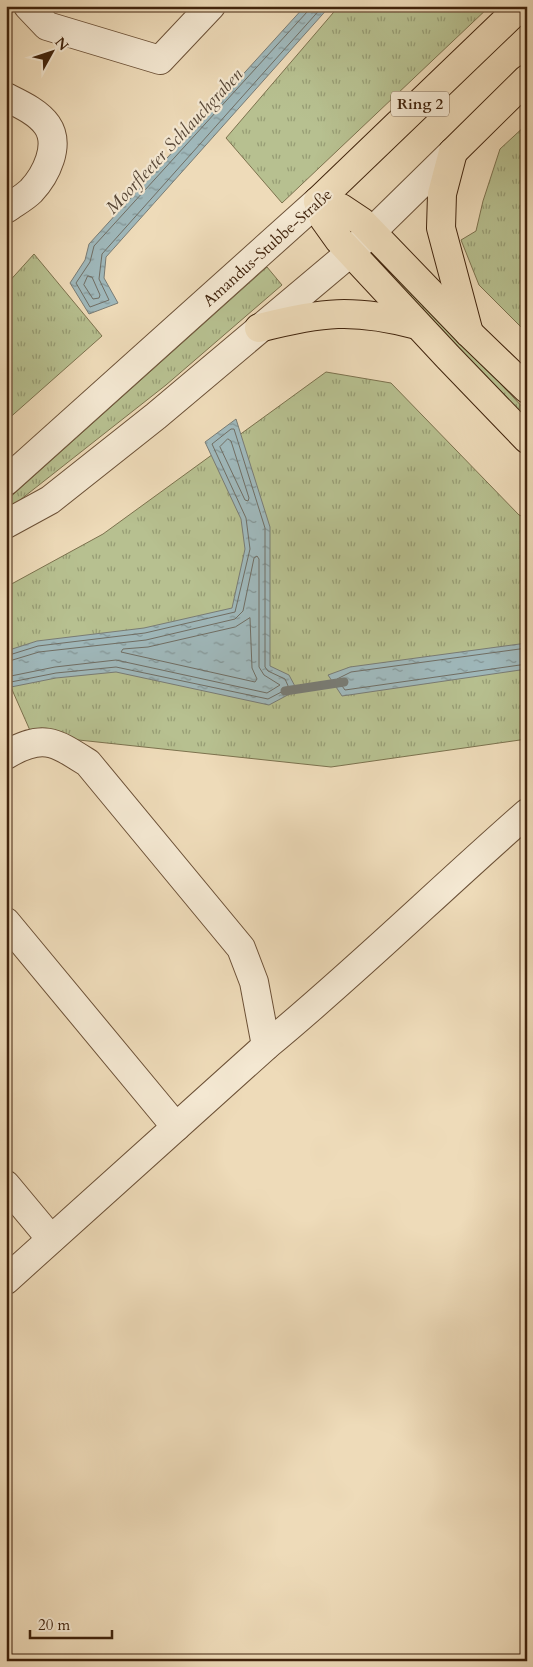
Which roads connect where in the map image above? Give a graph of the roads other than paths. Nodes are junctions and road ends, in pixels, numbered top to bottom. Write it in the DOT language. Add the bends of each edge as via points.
graph roads {
  1 [pos="28,6"];
  2 [pos="211,6"];
  3 [pos="521,6"];
  4 [pos="527,79"];
  5 [pos="6,96"];
  6 [pos="453,152"];
  7 [pos="318,201"];
  8 [pos="6,209"];
  9 [pos="372,233"];
  10 [pos="351,252"];
  11 [pos="417,324"];
  12 [pos="259,328"];
  13 [pos="470,334"];
  14 [pos="527,389"];
  15 [pos="527,439"];
  16 [pos="6,481"];
  17 [pos="6,524"];
  18 [pos="6,755"];
  19 [pos="527,813"];
  20 [pos="6,922"];
  21 [pos="266,1046"];
  22 [pos="176,1127"];
  23 [pos="6,1185"];
  24 [pos="52,1239"];
  25 [pos="6,1280"];
  1 -- 2 [label="street" via="47,26 160,60"];
  3 -- 7 [label="main road, Amandus-Stubbe-Straße / Ring 2"];
  4 -- 6 [label="main road"];
  5 -- 8 [label="street" via="38,115 48,126 53,139 51,156 43,175 30,192"];
  6 -- 9 [label="street"];
  6 -- 13 [label="main road" via="442,194 441,228"];
  7 -- 9 [label="main road" via="348,212"];
  7 -- 10 [label="main road" via="324,219"];
  7 -- 16 [label="street, Amandus-Stubbe-Straße"];
  9 -- 10 [label="street"];
  9 -- 13 [label="main road"];
  10 -- 11 [label="main road"];
  10 -- 12 [label="street"];
  11 -- 12 [label="main road" via="374,315 331,313"];
  11 -- 15 [label="main road"];
  12 -- 17 [label="street" via="50,500"];
  13 -- 14 [label="main road"];
  18 -- 21 [label="street" via="25,744 57,743 88,763 240,948 254,982"];
  19 -- 21 [label="street"];
  20 -- 22 [label="street"];
  21 -- 22 [label="street"];
  22 -- 24 [label="street"];
  23 -- 24 [label="street"];
  24 -- 25 [label="street"];
}
